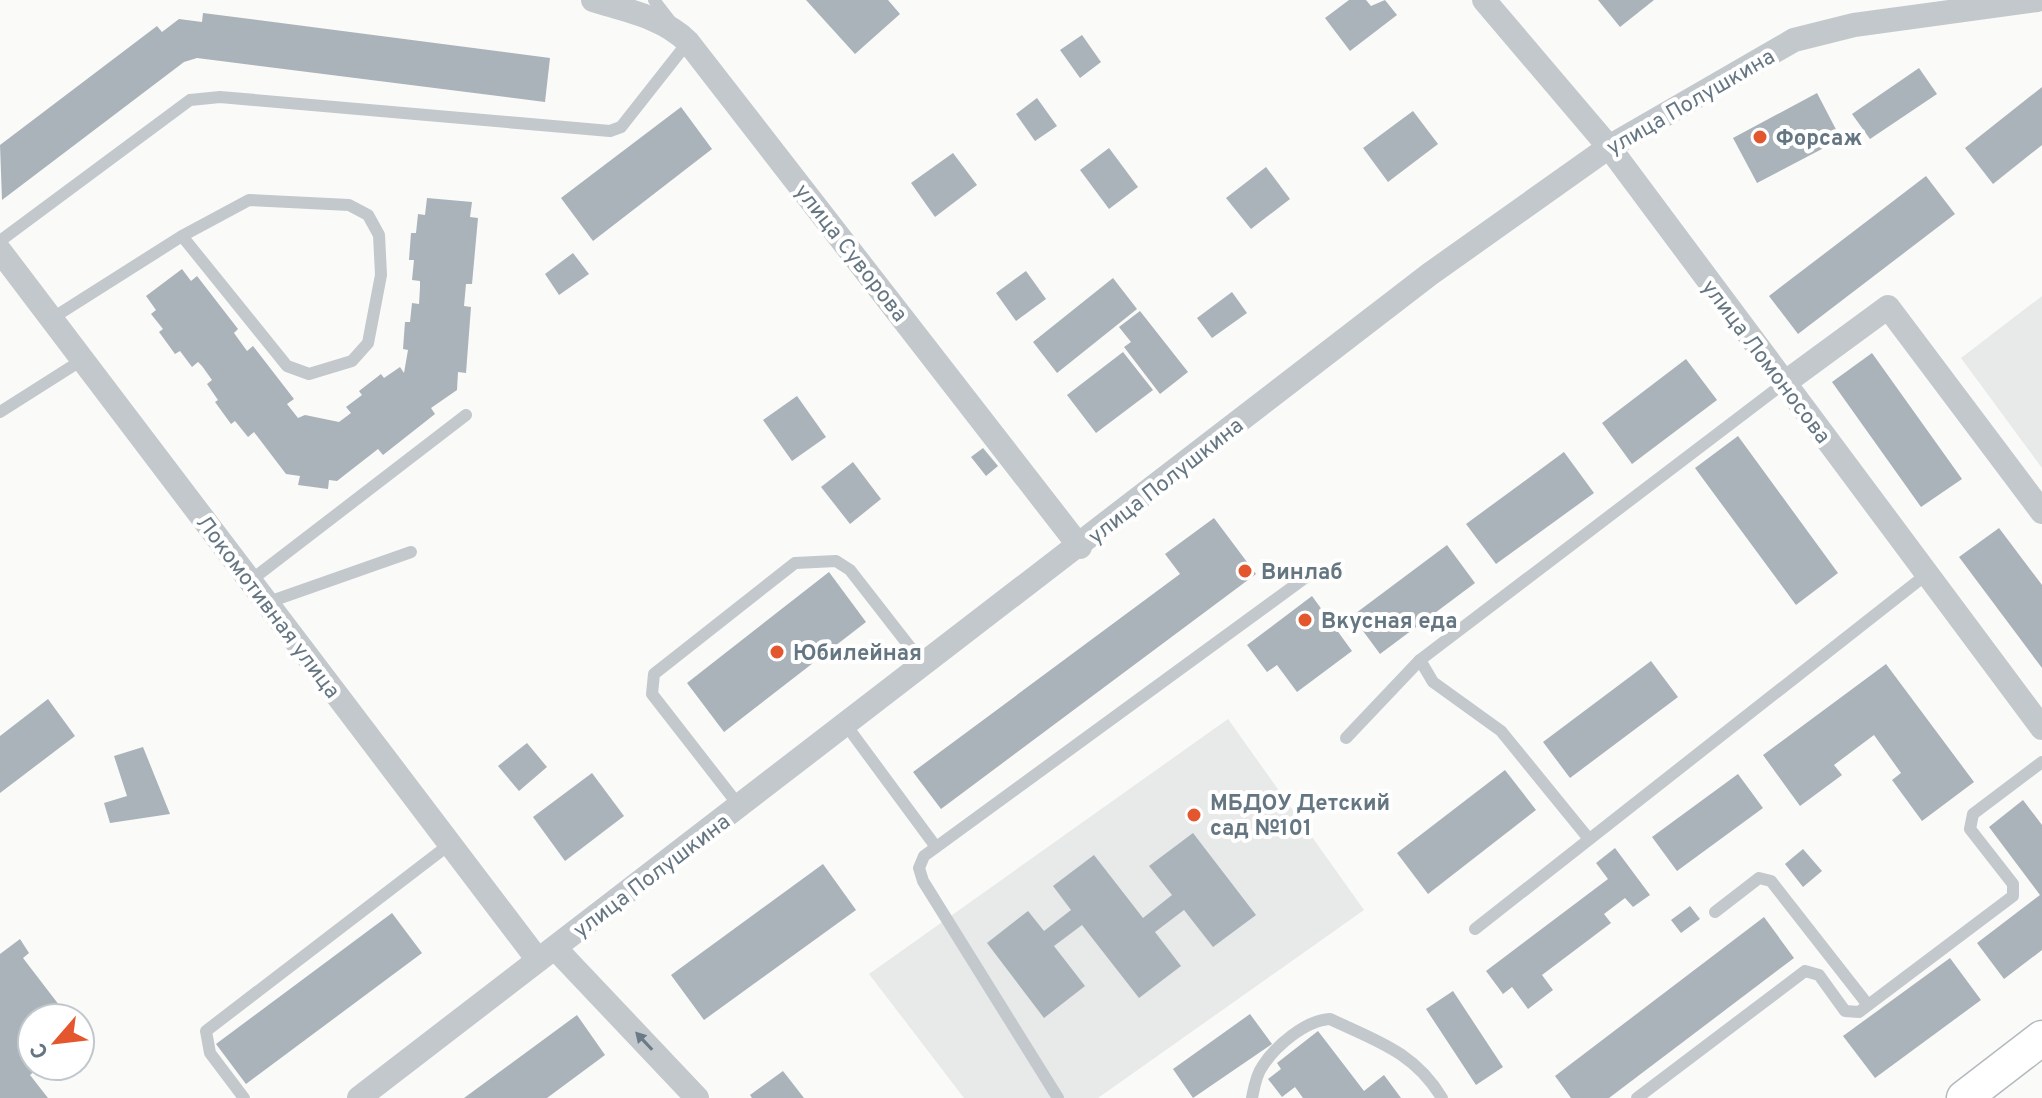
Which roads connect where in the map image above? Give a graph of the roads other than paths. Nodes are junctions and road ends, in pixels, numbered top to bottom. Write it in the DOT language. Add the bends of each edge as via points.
graph roads {
  1 [pos="593,0"];
  2 [pos="654,0"];
  3 [pos="1484,0"];
  4 [pos="2037,0"];
  5 [pos="683,36"];
  6 [pos="1609,147"];
  7 [pos="182,236"];
  8 [pos="0,241"];
  9 [pos="0,251"];
  10 [pos="51,319"];
  11 [pos="82,360"];
  12 [pos="1783,384"];
  13 [pos="0,412"];
  14 [pos="466,415"];
  15 [pos="2042,512"];
  16 [pos="1080,547"];
  17 [pos="411,552"];
  18 [pos="1927,574"];
  19 [pos="1309,575"];
  20 [pos="250,581"];
  21 [pos="266,603"];
  22 [pos="1420,660"];
  23 [pos="924,665"];
  24 [pos="846,725"];
  25 [pos="2042,728"];
  26 [pos="1346,738"];
  27 [pos="2042,762"];
  28 [pos="740,807"];
  29 [pos="1589,839"];
  30 [pos="450,844"];
  31 [pos="936,847"];
  32 [pos="1715,912"];
  33 [pos="1475,929"];
  34 [pos="547,954"];
  35 [pos="1868,1005"];
  36 [pos="2042,1038"];
  37 [pos="244,1098"];
  38 [pos="359,1098"];
  39 [pos="697,1098"];
  40 [pos="1058,1098"];
  41 [pos="1252,1098"];
  42 [pos="1442,1098"];
  43 [pos="1637,1098"];
  44 [pos="1964,1098"];
  1 -- 5 [label="street"];
  2 -- 5 [label="lane"];
  3 -- 6 [label="street, улица Ломоносова"];
  4 -- 6 [label="street, улица Полушкина" via="1854,25 1794,40"];
  5 -- 8 [label="lane" via="621,127 610,131 220,97 190,100"];
  5 -- 16 [label="street, улица Суворова"];
  6 -- 12 [label="street, улица Ломоносова"];
  6 -- 16 [label="street, улица Полушкина" via="1430,274"];
  7 -- 7 [label="lane" via="249,200 349,205 368,215 379,235 381,275 368,343 352,361 309,374 287,366"];
  7 -- 10 [label="lane"];
  9 -- 10 [label="street, Локомотивная улица"];
  10 -- 11 [label="street, Локомотивная улица"];
  11 -- 13 [label="lane"];
  11 -- 20 [label="street, Локомотивная улица"];
  12 -- 15 [label="street" via="1888,307"];
  12 -- 18 [label="street, улица Ломоносова"];
  12 -- 22 [label="lane"];
  14 -- 20 [label="lane"];
  16 -- 23 [label="street, улица Полушкина"];
  17 -- 21 [label="lane"];
  18 -- 25 [label="street, улица Ломоносова"];
  18 -- 29 [label="lane"];
  19 -- 31 [label="lane"];
  20 -- 21 [label="street, Локомотивная улица"];
  21 -- 30 [label="street, Локомотивная улица"];
  22 -- 26 [label="lane"];
  22 -- 29 [label="lane" via="1433,682 1501,731"];
  23 -- 24 [label="street, улица Полушкина"];
  23 -- 28 [label="lane" via="850,570 836,561 795,563 654,674 652,694"];
  24 -- 28 [label="street, улица Полушкина"];
  24 -- 31 [label="lane"];
  27 -- 35 [label="lane" via="1969,821 2013,884 2013,896"];
  28 -- 34 [label="street, улица Полушкина"];
  29 -- 33 [label="lane"];
  30 -- 34 [label="street, Локомотивная улица"];
  30 -- 37 [label="lane" via="206,1031 210,1053"];
  31 -- 40 [label="lane" via="919,868 923,881"];
  32 -- 35 [label="lane" via="1759,878 1771,881"];
  34 -- 38 [label="street, улица Полушкина"];
  39 -- 34 [label="street, Локомотивная улица, one-way"];
  35 -- 43 [label="lane" via="1859,1012 1845,1011 1819,975 1805,971"];
  36 -- 44 [label="main road"];
  41 -- 42 [label="lane" via="1260,1068 1279,1047 1316,1020 1330,1019 1409,1057"];
}
